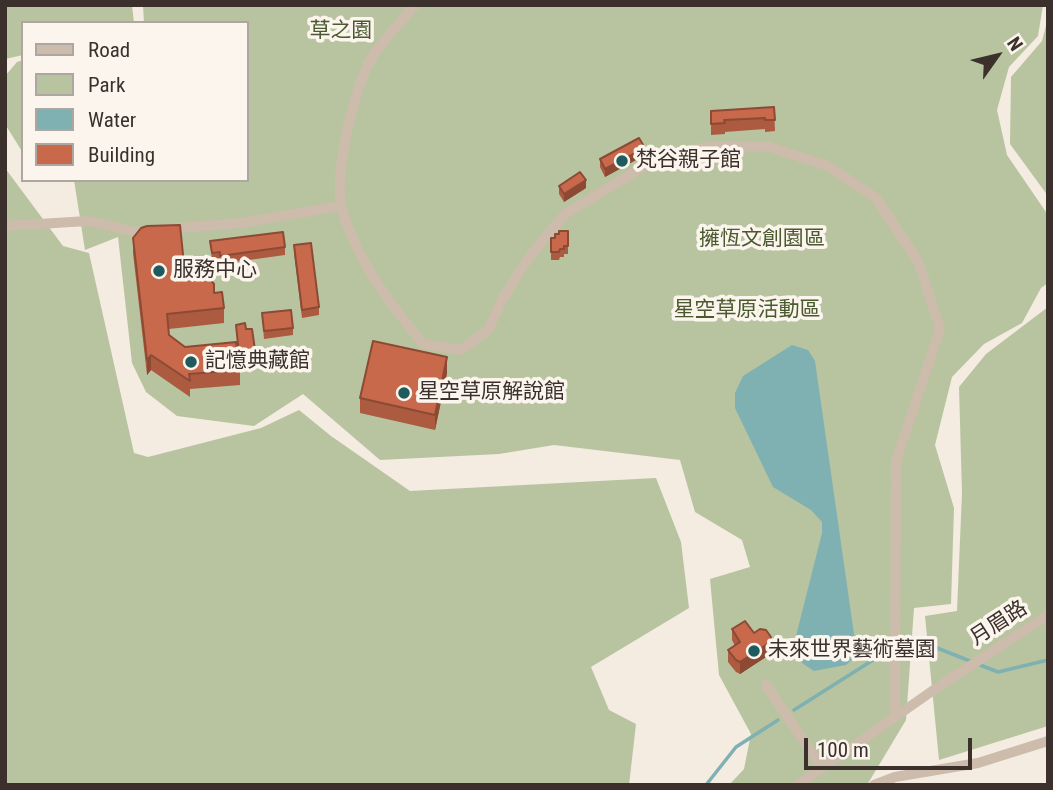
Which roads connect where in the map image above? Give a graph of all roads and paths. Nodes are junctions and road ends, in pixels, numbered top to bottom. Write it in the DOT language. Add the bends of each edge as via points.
graph roads {
  1 [pos="415,5"];
  2 [pos="341,206"];
  3 [pos="5,226"];
  4 [pos="1048,615"];
  5 [pos="766,685"];
  6 [pos="895,717"];
  7 [pos="1048,741"];
  8 [pos="822,768"];
  9 [pos="798,785"];
  10 [pos="874,785"];
  1 -- 2 [label="street" via="373,55 354,100 341,167"];
  2 -- 3 [label="street" via="240,223 136,232 89,221"];
  2 -- 6 [label="street" via="389,303 423,344 461,350 488,330 527,260 565,214 648,164 706,147 767,146 828,166 876,198 919,263 940,329 895,461"];
  4 -- 6 [label="street, 月眉路"];
  5 -- 8 [label="street"];
  6 -- 8 [label="street, 月眉路"];
  7 -- 10 [label="street" via="978,763 895,776"];
  8 -- 9 [label="street, 月眉路"];
}
